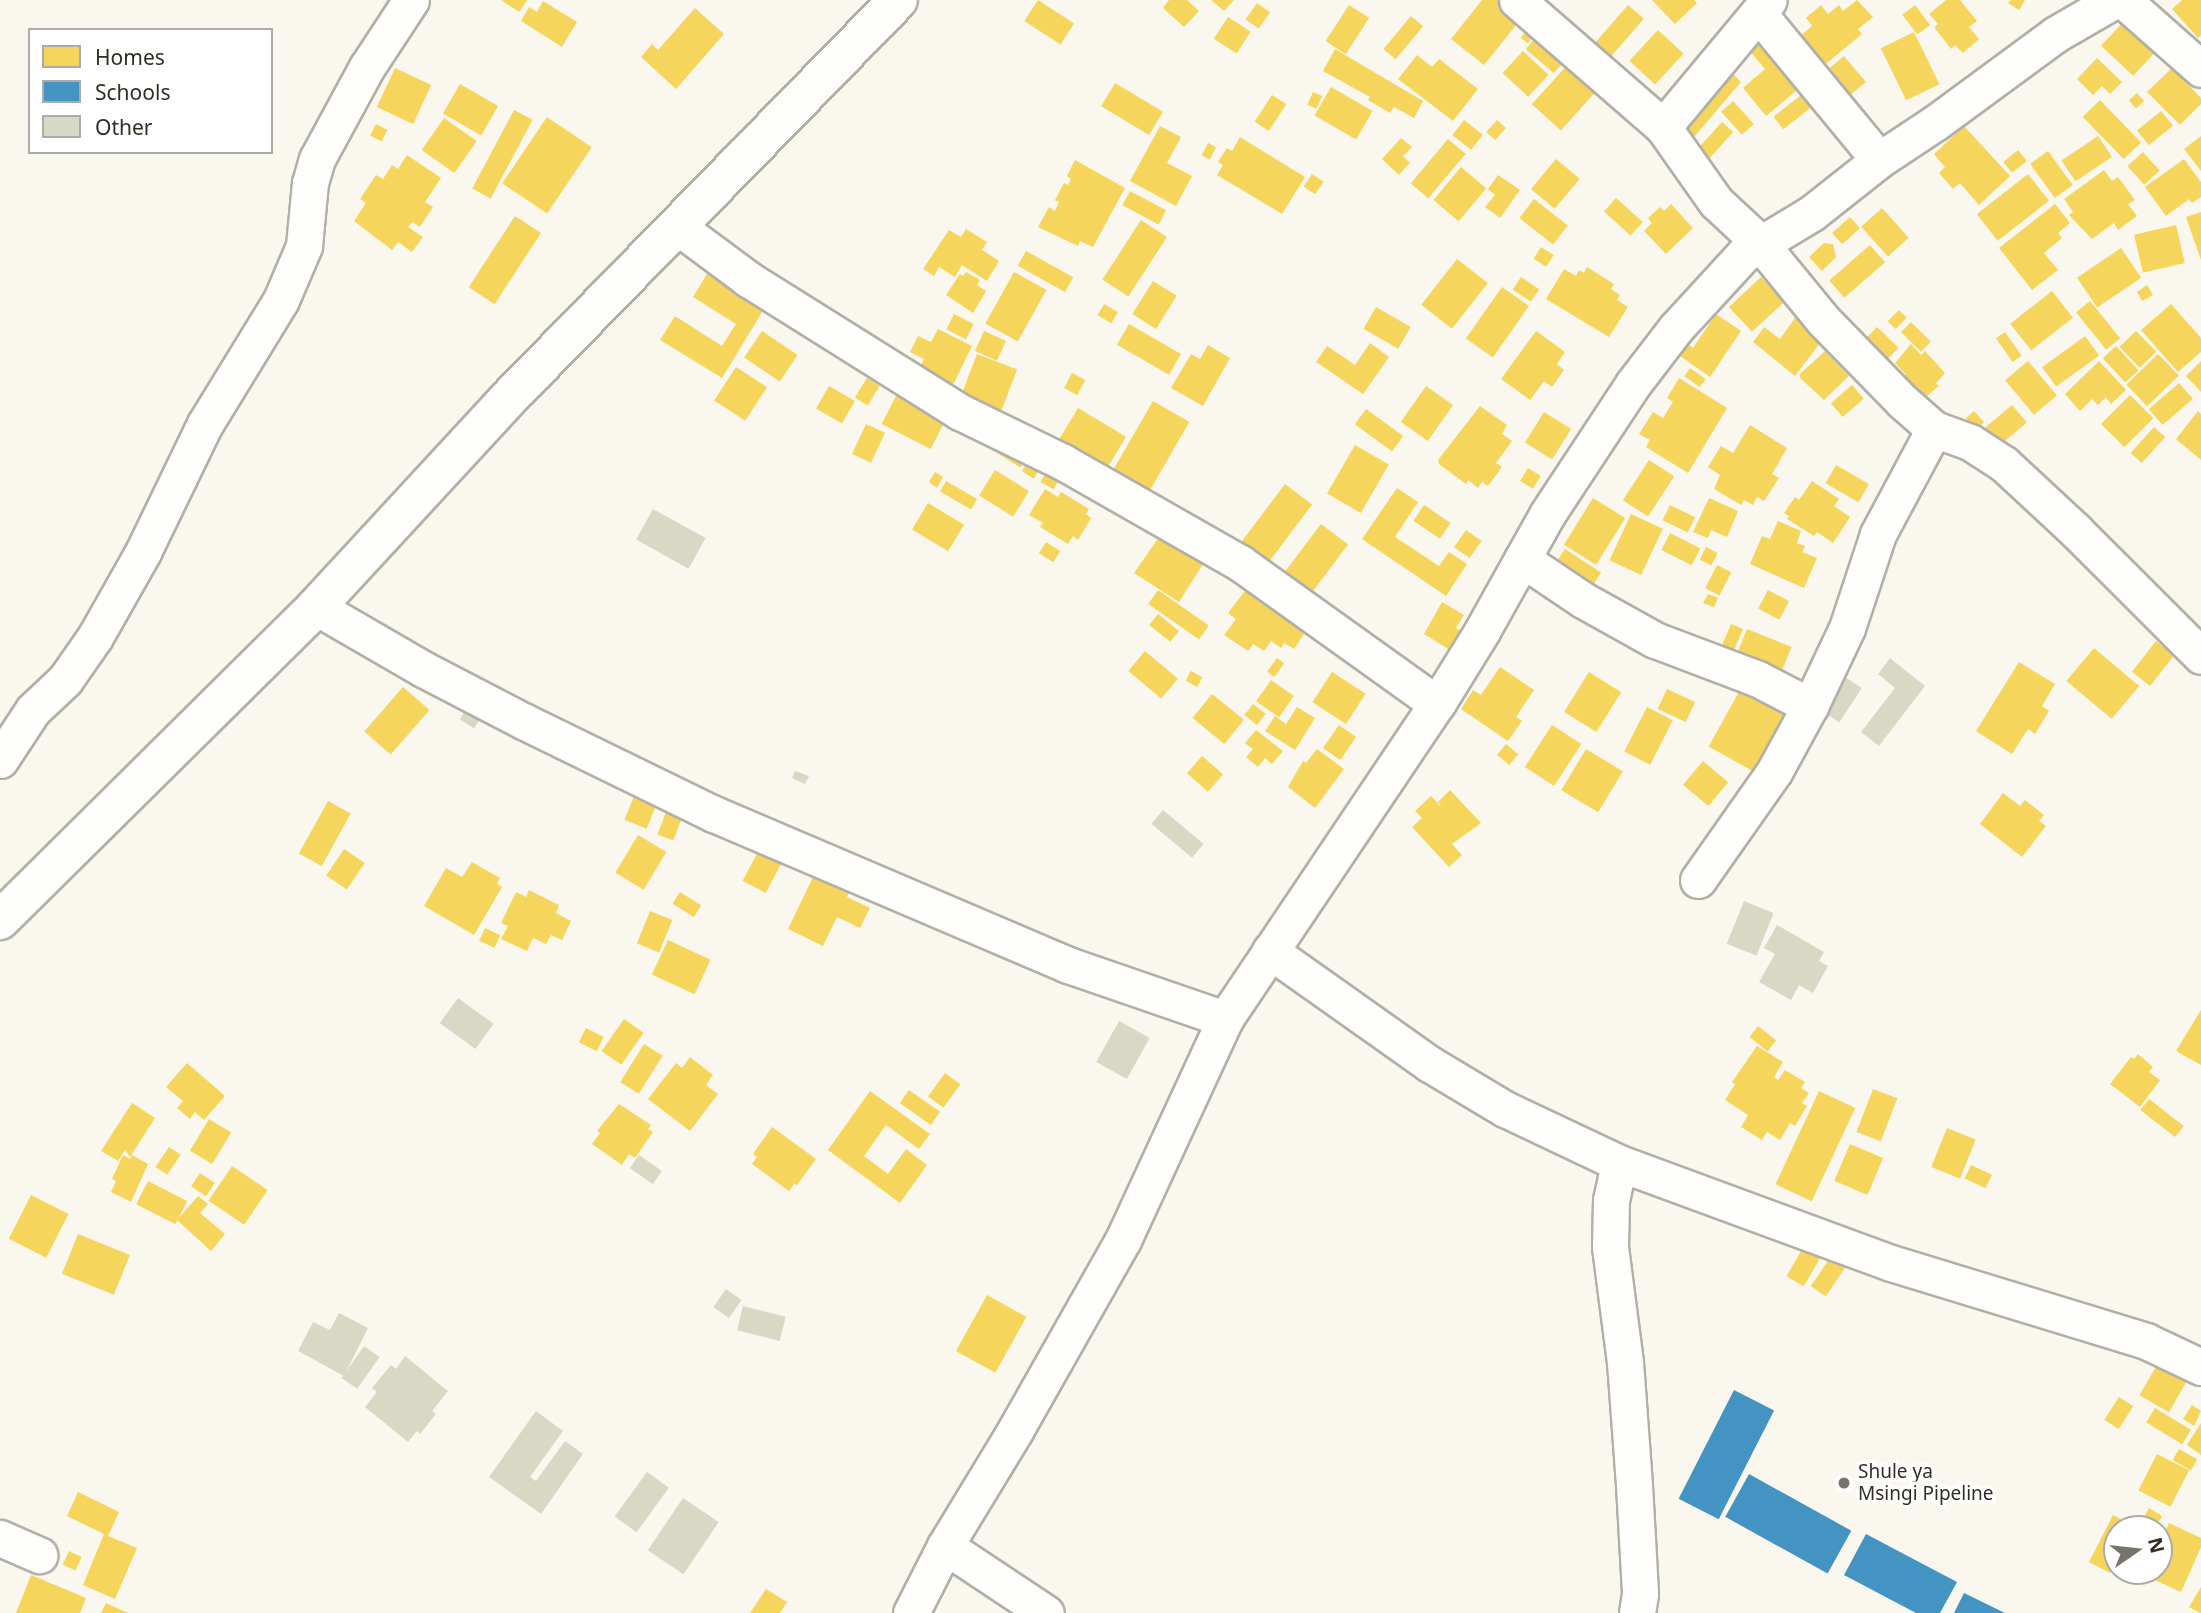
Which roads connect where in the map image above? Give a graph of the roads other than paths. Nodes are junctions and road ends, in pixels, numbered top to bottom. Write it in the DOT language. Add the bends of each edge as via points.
graph roads {
  1 [pos="411,0"];
  2 [pos="898,0"];
  3 [pos="1517,0"];
  4 [pos="2115,0"];
  5 [pos="2123,0"];
  6 [pos="1763,7"];
  7 [pos="2201,69"];
  8 [pos="1663,127"];
  9 [pos="1879,160"];
  10 [pos="678,227"];
  11 [pos="1760,243"];
  12 [pos="1934,429"];
  13 [pos="1522,559"];
  14 [pos="317,607"];
  15 [pos="2201,656"];
  16 [pos="1437,704"];
  17 [pos="1810,706"];
  18 [pos="0,760"];
  19 [pos="1698,880"];
  20 [pos="0,920"];
  21 [pos="1270,951"];
  22 [pos="1225,1019"];
  23 [pos="1619,1163"];
  24 [pos="2201,1367"];
  25 [pos="0,1538"];
  26 [pos="945,1546"];
  27 [pos="39,1555"];
  28 [pos="911,1613"];
  29 [pos="1046,1613"];
  30 [pos="1637,1613"];
  1 -- 18 [label="street" via="317,159 304,246 281,300 205,424 143,552 95,637 65,680 33,710"];
  2 -- 10 [label="main road"];
  3 -- 8 [label="street"];
  4 -- 9 [label="street" via="2056,34"];
  5 -- 7 [label="street"];
  6 -- 8 [label="street"];
  6 -- 9 [label="street"];
  8 -- 11 [label="street" via="1716,202"];
  9 -- 11 [label="street" via="1812,213"];
  10 -- 14 [label="main road" via="507,400"];
  10 -- 16 [label="street" via="759,286 960,412 1063,462 1240,563"];
  11 -- 12 [label="street" via="1852,352"];
  11 -- 13 [label="street" via="1706,292 1633,384 1576,467"];
  12 -- 15 [label="street" via="1970,442 2004,464"];
  12 -- 17 [label="street" via="1878,534 1847,628"];
  13 -- 16 [label="street"];
  13 -- 17 [label="street" via="1655,640 1758,679"];
  14 -- 20 [label="main road"];
  14 -- 22 [label="street" via="502,711 714,814 1068,965"];
  16 -- 21 [label="street"];
  17 -- 19 [label="street" via="1774,772"];
  21 -- 22 [label="street"];
  21 -- 23 [label="street" via="1461,1083"];
  22 -- 26 [label="street" via="1123,1240"];
  23 -- 24 [label="street" via="1891,1263 2146,1341"];
  23 -- 30 [label="street" via="1611,1200 1610,1247 1625,1362 1640,1594"];
  25 -- 27 [label="street"];
  26 -- 28 [label="street"];
  26 -- 29 [label="street"];
}
